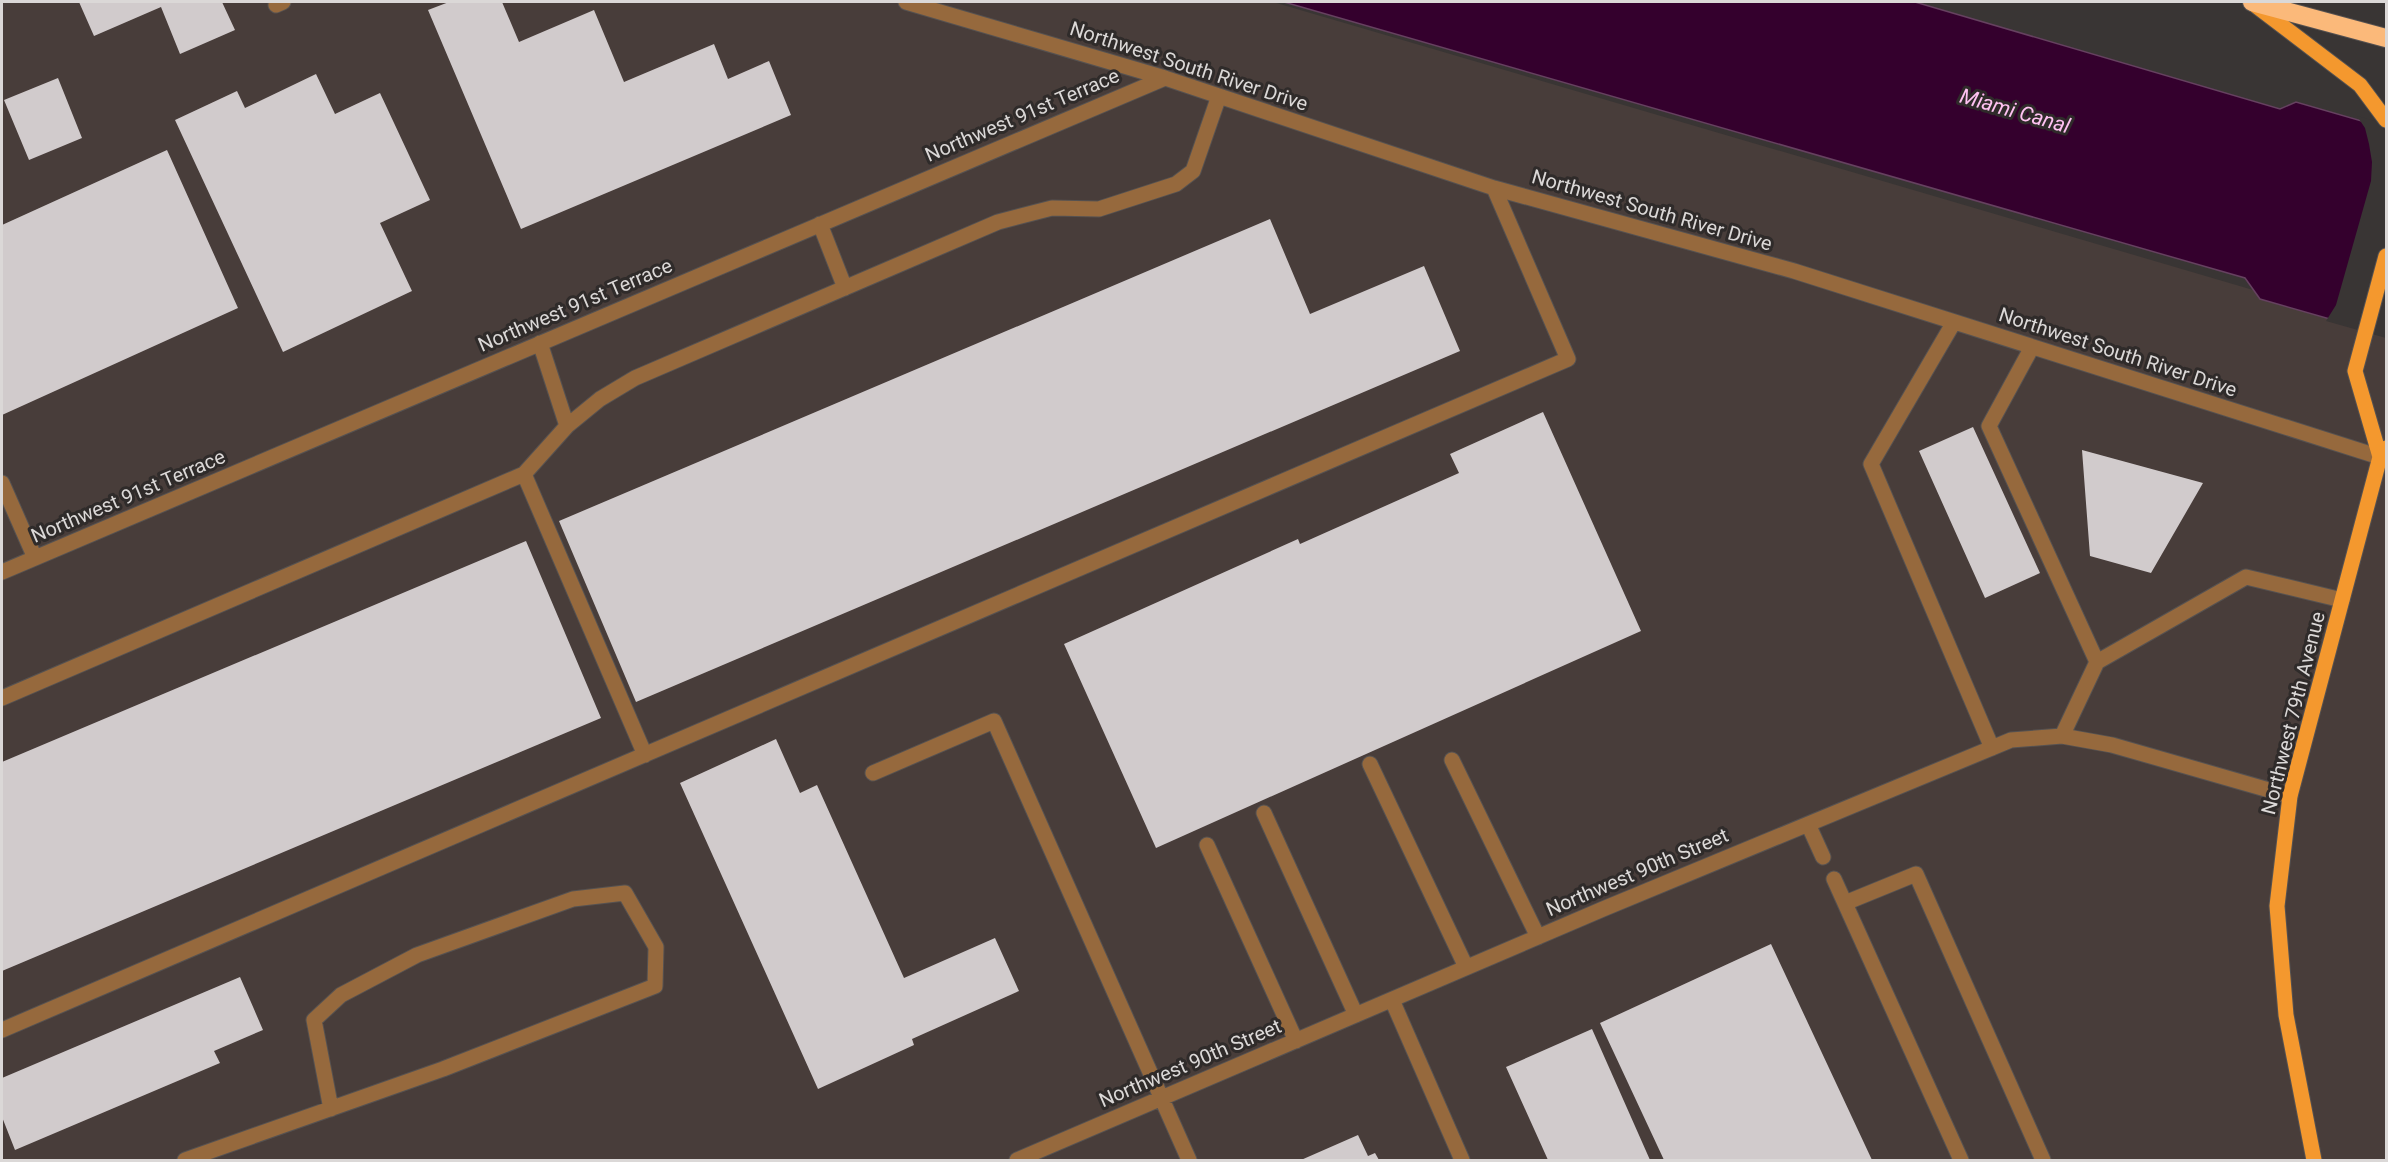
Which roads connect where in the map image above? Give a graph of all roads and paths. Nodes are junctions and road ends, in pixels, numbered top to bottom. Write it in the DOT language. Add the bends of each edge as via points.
graph roads {
  1 [pos="906,2"];
  2 [pos="2252,2"];
  3 [pos="2386,38"];
  4 [pos="1165,78"];
  5 [pos="1220,96"];
  6 [pos="2386,120"];
  7 [pos="1494,188"];
  8 [pos="820,224"];
  9 [pos="2386,256"];
  10 [pos="845,288"];
  11 [pos="1954,322"];
  12 [pos="540,343"];
  13 [pos="2032,347"];
  14 [pos="567,426"];
  15 [pos="2384,455"];
  16 [pos="524,474"];
  17 [pos="2,483"];
  18 [pos="35,558"];
  19 [pos="2,572"];
  20 [pos="2342,600"];
  21 [pos="2097,662"];
  22 [pos="2,698"];
  23 [pos="2062,736"];
  24 [pos="1992,748"];
  25 [pos="645,755"];
  26 [pos="1452,760"];
  27 [pos="1370,764"];
  28 [pos="873,772"];
  29 [pos="2290,796"];
  30 [pos="1264,813"];
  31 [pos="1808,824"];
  32 [pos="1207,845"];
  33 [pos="1823,857"];
  34 [pos="1834,879"];
  35 [pos="1845,903"];
  36 [pos="1538,937"];
  37 [pos="1466,968"];
  38 [pos="1392,1000"];
  39 [pos="1356,1015"];
  40 [pos="2,1030"];
  41 [pos="1296,1041"];
  42 [pos="1160,1099"];
  43 [pos="331,1109"];
  44 [pos="185,1161"];
  45 [pos="1017,1161"];
  46 [pos="1189,1161"];
  47 [pos="1462,1161"];
  48 [pos="1961,1161"];
  49 [pos="2043,1161"];
  50 [pos="2314,1161"];
  1 -- 4 [label="street, Northwest South River Drive"];
  2 -- 3 [label="highway"];
  2 -- 6 [label="main road" via="2360,85"];
  4 -- 5 [label="street, Northwest South River Drive"];
  4 -- 8 [label="street, Northwest 91st Terrace"];
  5 -- 7 [label="street, Northwest South River Drive"];
  5 -- 10 [label="street" via="1193,171 1176,184 1099,209 1052,208 998,222"];
  7 -- 11 [label="street, Northwest South River Drive" via="1794,271"];
  7 -- 25 [label="street" via="1568,360"];
  8 -- 10 [label="street"];
  8 -- 12 [label="street, Northwest 91st Terrace"];
  9 -- 15 [label="main road" via="2355,371"];
  10 -- 14 [label="street" via="635,378 600,399"];
  11 -- 13 [label="street, Northwest South River Drive"];
  11 -- 24 [label="street" via="1871,464"];
  12 -- 14 [label="street"];
  12 -- 18 [label="street, Northwest 91st Terrace"];
  13 -- 15 [label="street, Northwest South River Drive"];
  13 -- 21 [label="street" via="1989,426"];
  14 -- 16 [label="street"];
  15 -- 20 [label="main road, Northwest 79th Avenue"];
  16 -- 22 [label="street"];
  16 -- 25 [label="street"];
  17 -- 18 [label="street"];
  18 -- 19 [label="street, Northwest 91st Terrace"];
  20 -- 21 [label="street" via="2246,577"];
  20 -- 29 [label="main road, Northwest 79th Avenue"];
  21 -- 23 [label="street"];
  23 -- 24 [label="street, Northwest 90th Street" via="2011,740"];
  23 -- 29 [label="street, Northwest 90th Street" via="2112,745"];
  24 -- 31 [label="street, Northwest 90th Street"];
  25 -- 40 [label="street"];
  26 -- 36 [label="street"];
  27 -- 37 [label="street"];
  28 -- 42 [label="street" via="994,721"];
  29 -- 50 [label="main road, Northwest 79th Avenue" via="2277,906 2286,1015"];
  30 -- 39 [label="street"];
  31 -- 33 [label="street"];
  31 -- 36 [label="street, Northwest 90th Street"];
  32 -- 41 [label="street"];
  34 -- 35 [label="street"];
  35 -- 48 [label="street"];
  35 -- 49 [label="street" via="1916,874"];
  36 -- 37 [label="street, Northwest 90th Street"];
  37 -- 38 [label="street, Northwest 90th Street"];
  38 -- 39 [label="street, Northwest 90th Street"];
  38 -- 47 [label="street"];
  39 -- 41 [label="street, Northwest 90th Street"];
  41 -- 42 [label="street, Northwest 90th Street"];
  42 -- 45 [label="street, Northwest 90th Street"];
  42 -- 46 [label="street"];
  43 -- 43 [label="street" via="443,1070 655,986 656,946 626,893 573,899 539,911 417,956 341,995 314,1020"];
  43 -- 44 [label="street"];
}
